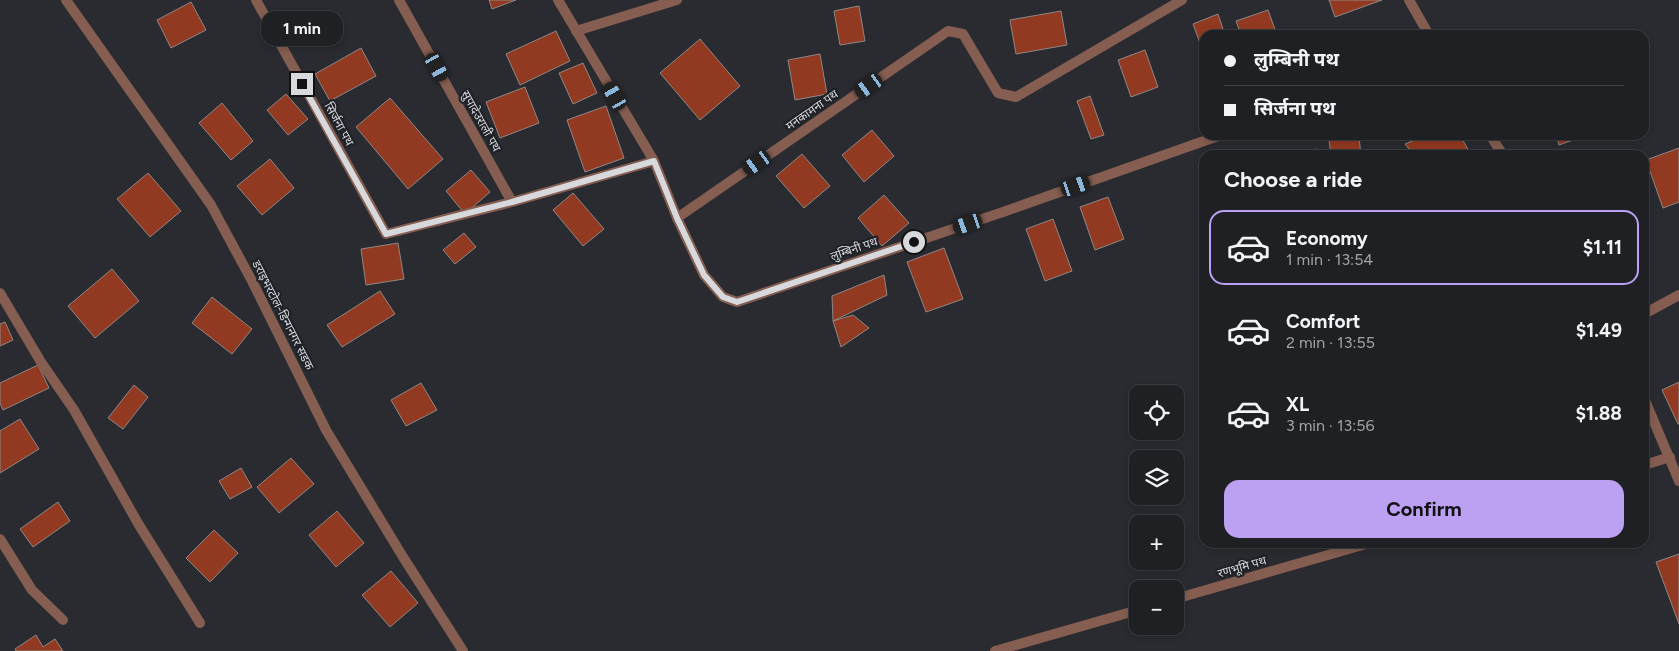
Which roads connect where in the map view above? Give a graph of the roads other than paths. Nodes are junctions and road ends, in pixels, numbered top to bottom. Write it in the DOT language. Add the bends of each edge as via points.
graph roads {
  1 [pos="66,0"];
  2 [pos="256,0"];
  3 [pos="399,0"];
  4 [pos="558,0"];
  5 [pos="677,0"];
  6 [pos="1182,0"];
  7 [pos="1409,0"];
  8 [pos="1426,30"];
  9 [pos="576,31"];
  10 [pos="1207,140"];
  11 [pos="654,161"];
  12 [pos="512,202"];
  13 [pos="677,218"];
  14 [pos="0,293"];
  15 [pos="1679,295"];
  16 [pos="1649,311"];
  17 [pos="1649,410"];
  18 [pos="1670,458"];
  19 [pos="1649,464"];
  20 [pos="1677,470"];
  21 [pos="1679,481"];
  22 [pos="0,539"];
  23 [pos="1352,548"];
  24 [pos="1184,596"];
  25 [pos="1129,613"];
  26 [pos="63,620"];
  27 [pos="200,623"];
  28 [pos="463,651"];
  29 [pos="995,651"];
  1 -- 28 [label="street, डराइभरटोल-डिन्गनगर सडक" via="211,205 326,430"];
  2 -- 12 [label="street, सिर्जना पथ" via="386,234"];
  3 -- 12 [label="street, सुपादेउराली पथ"];
  4 -- 9 [label="street"];
  5 -- 9 [label="street"];
  6 -- 13 [label="street, मनकामना पथ" via="1016,97 998,94 963,34 948,30"];
  7 -- 8 [label="street"];
  9 -- 11 [label="street"];
  10 -- 13 [label="street, लुम्बिनी पथ" via="737,302 723,297 704,275"];
  11 -- 12 [label="street"];
  11 -- 13 [label="street"];
  14 -- 27 [label="street" via="74,410 139,525"];
  15 -- 16 [label="street"];
  17 -- 18 [label="street"];
  18 -- 19 [label="street"];
  18 -- 20 [label="street"];
  20 -- 21 [label="street"];
  22 -- 26 [label="street" via="32,590"];
  23 -- 24 [label="street, रणभूमि पथ"];
  25 -- 29 [label="street"];
}
